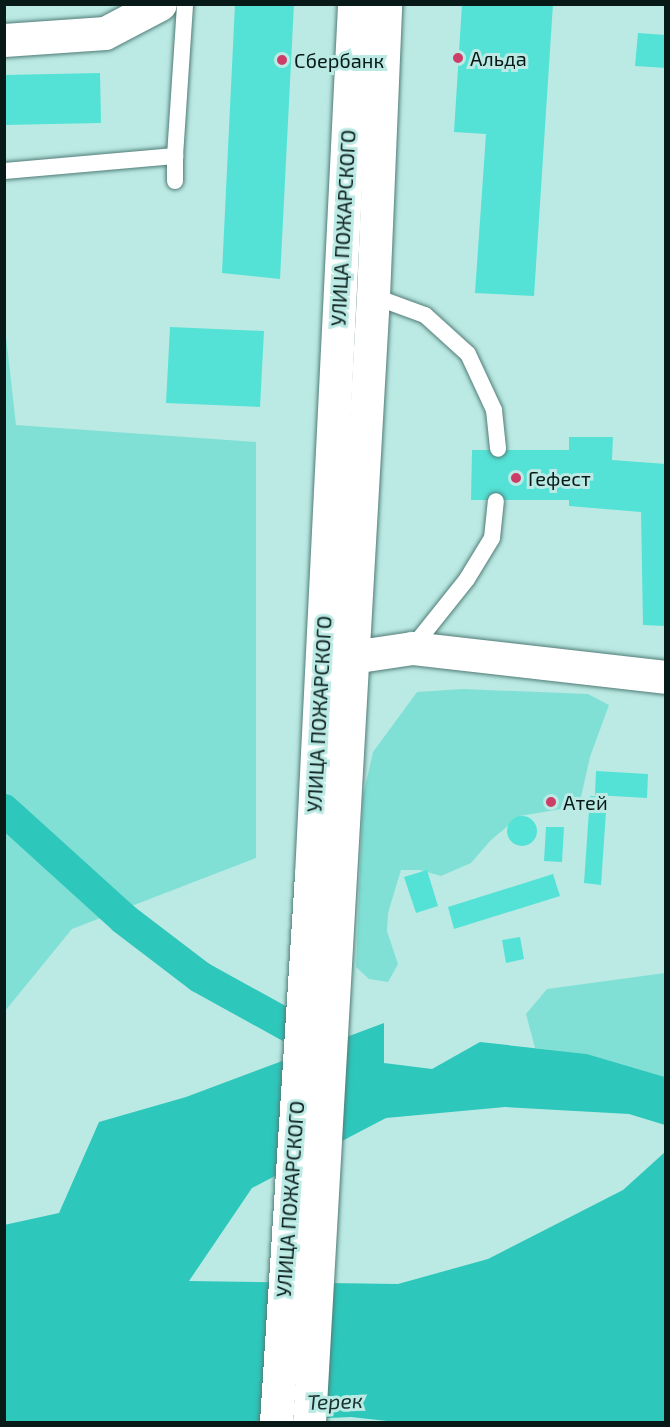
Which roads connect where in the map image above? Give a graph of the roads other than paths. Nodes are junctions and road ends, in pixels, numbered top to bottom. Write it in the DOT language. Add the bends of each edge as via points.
graph roads {
  1 [pos="160,4"];
  2 [pos="186,4"];
  3 [pos="354,4"];
  4 [pos="385,4"];
  5 [pos="4,40"];
  6 [pos="175,156"];
  7 [pos="4,171"];
  8 [pos="175,181"];
  9 [pos="373,296"];
  10 [pos="498,449"];
  11 [pos="496,501"];
  12 [pos="412,648"];
  13 [pos="352,657"];
  14 [pos="666,677"];
  15 [pos="325,876"];
  16 [pos="276,1422"];
  17 [pos="309,1422"];
  1 -- 5 [label="main road" via="105,33"];
  2 -- 6 [label="lane"];
  3 -- 15 [label="main road, УЛИЦА ПОЖАРСКОГО"];
  4 -- 9 [label="main road, УЛИЦА ПОЖАРСКОГО"];
  6 -- 7 [label="lane"];
  6 -- 8 [label="lane"];
  9 -- 10 [label="lane" via="425,315 468,354 495,410"];
  9 -- 13 [label="main road, УЛИЦА ПОЖАРСКОГО"];
  11 -- 12 [label="lane" via="492,538 466,579"];
  12 -- 13 [label="main road"];
  12 -- 14 [label="main road"];
  13 -- 15 [label="main road, УЛИЦА ПОЖАРСКОГО"];
  15 -- 16 [label="main road, УЛИЦА ПОЖАРСКОГО"];
  15 -- 17 [label="main road, УЛИЦА ПОЖАРСКОГО"];
}
